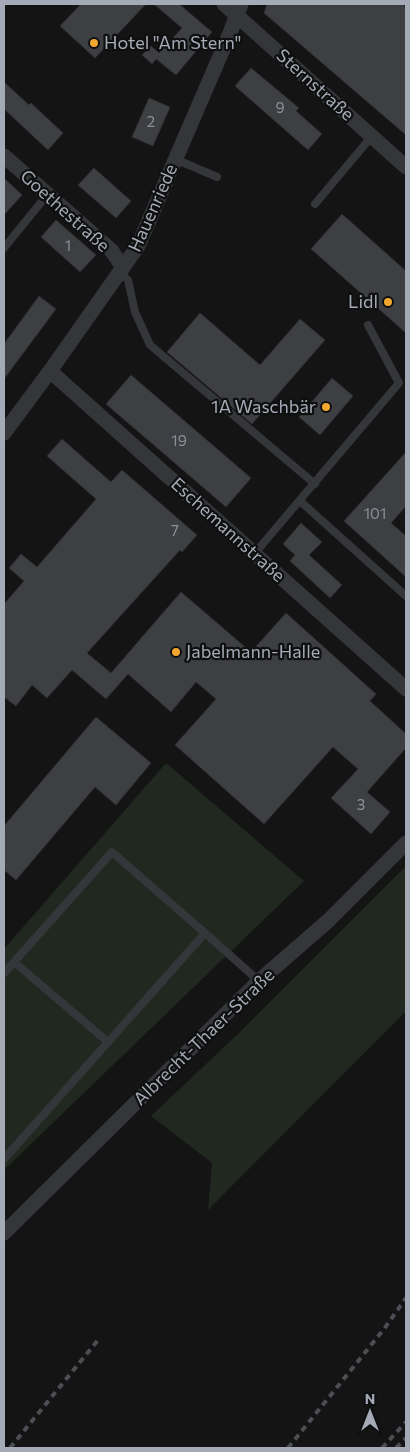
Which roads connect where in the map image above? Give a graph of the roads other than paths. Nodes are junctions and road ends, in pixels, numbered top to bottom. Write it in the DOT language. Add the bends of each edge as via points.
graph roads {
  1 [pos="224,4"];
  2 [pos="239,10"];
  3 [pos="372,136"];
  4 [pos="4,156"];
  5 [pos="175,159"];
  6 [pos="406,167"];
  7 [pos="218,177"];
  8 [pos="46,195"];
  9 [pos="315,204"];
  10 [pos="4,248"];
  11 [pos="122,270"];
  12 [pos="368,325"];
  13 [pos="50,372"];
  14 [pos="6,425"];
  15 [pos="315,484"];
  16 [pos="300,501"];
  17 [pos="255,553"];
  18 [pos="406,596"];
  19 [pos="406,689"];
  20 [pos="406,843"];
  21 [pos="205,933"];
  22 [pos="14,962"];
  23 [pos="4,973"];
  24 [pos="259,981"];
  25 [pos="108,1042"];
  26 [pos="4,1147"];
  27 [pos="10,1153"];
  28 [pos="4,1159"];
  29 [pos="4,1233"];
  1 -- 2 [label="street, Sternstraße"];
  2 -- 3 [label="street, Sternstraße"];
  2 -- 5 [label="street, Hauenriede"];
  3 -- 6 [label="street, Sternstraße"];
  3 -- 9 [label="lane"];
  4 -- 8 [label="street, Goethestraße"];
  5 -- 7 [label="lane"];
  5 -- 11 [label="street, Hauenriede" via="138,246"];
  8 -- 10 [label="lane"];
  8 -- 11 [label="street, Goethestraße" via="112,251"];
  11 -- 13 [label="street, Hauenriede"];
  11 -- 15 [label="lane" via="128,280 135,312 150,345"];
  12 -- 15 [label="lane" via="400,383"];
  13 -- 14 [label="street, Hauenriede"];
  13 -- 17 [label="street, Eschemannstraße"];
  15 -- 16 [label="lane"];
  16 -- 17 [label="lane"];
  16 -- 18 [label="lane"];
  17 -- 19 [label="street, Eschemannstraße"];
  20 -- 24 [label="street, Albrecht-Thaer-Straße" via="329,920"];
  21 -- 22 [label="lane" via="112,852"];
  21 -- 24 [label="lane"];
  21 -- 25 [label="lane"];
  22 -- 23 [label="lane"];
  22 -- 25 [label="lane"];
  24 -- 29 [label="street, Albrecht-Thaer-Straße"];
  25 -- 27 [label="lane"];
  26 -- 27 [label="lane"];
  27 -- 28 [label="lane"];
}
